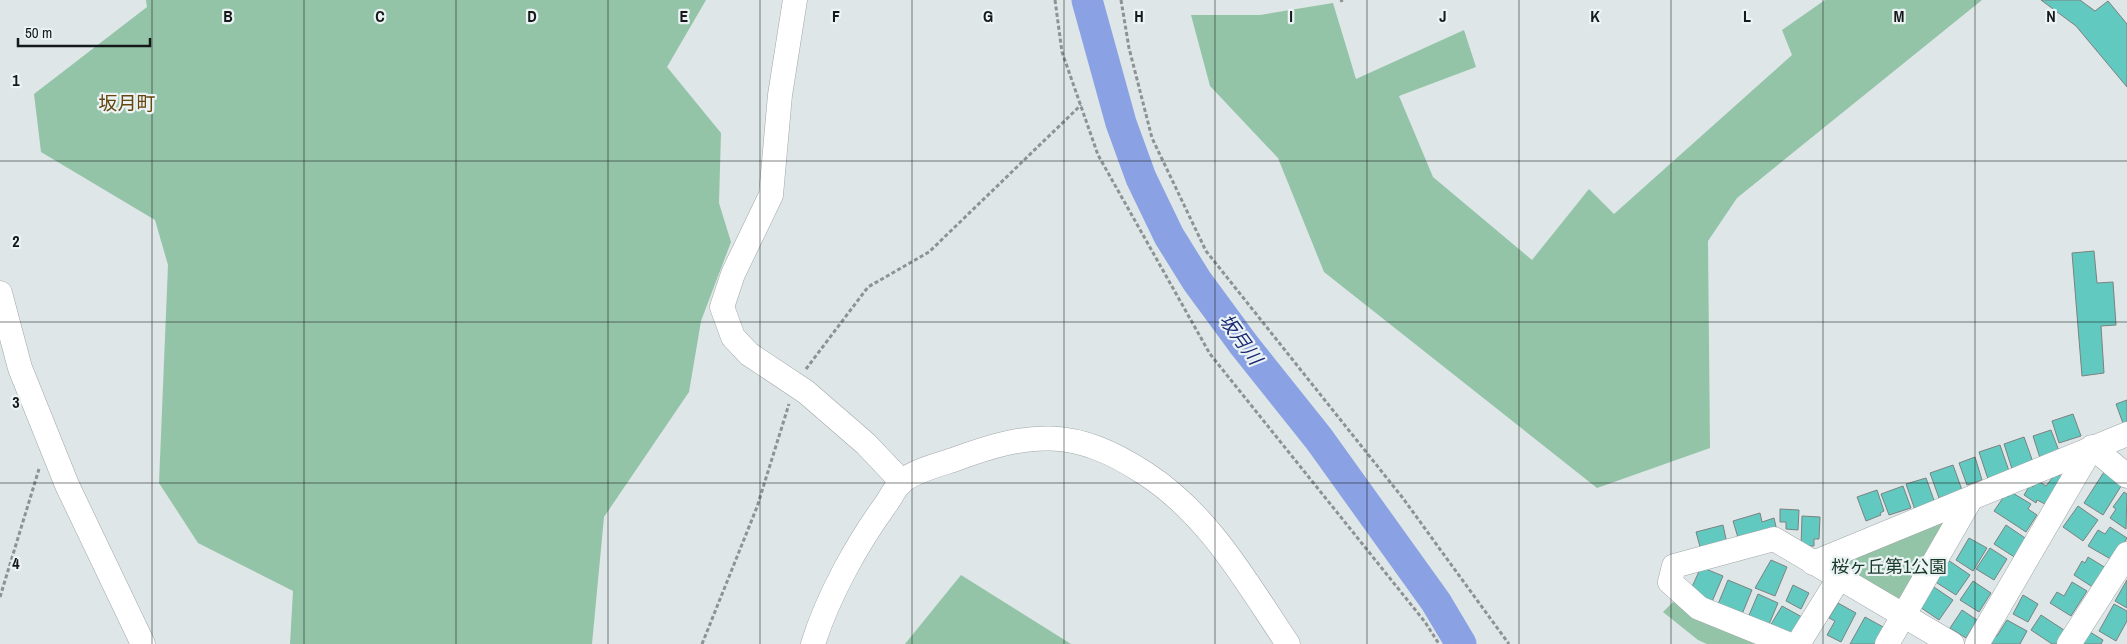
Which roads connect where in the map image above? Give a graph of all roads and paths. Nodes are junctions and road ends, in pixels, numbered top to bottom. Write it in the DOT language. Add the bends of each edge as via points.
graph roads {
  1 [pos="795,0"];
  2 [pos="1055,0"];
  3 [pos="1121,0"];
  4 [pos="1081,106"];
  5 [pos="0,293"];
  6 [pos="795,385"];
  7 [pos="2127,434"];
  8 [pos="2092,447"];
  9 [pos="53,451"];
  10 [pos="2127,476"];
  11 [pos="902,482"];
  12 [pos="1970,500"];
  13 [pos="2127,554"];
  14 [pos="1813,563"];
  15 [pos="1839,578"];
  16 [pos="0,598"];
  17 [pos="1903,615"];
  18 [pos="143,644"];
  19 [pos="702,644"];
  20 [pos="813,644"];
  21 [pos="1288,644"];
  22 [pos="1439,644"];
  23 [pos="1509,644"];
  24 [pos="1788,644"];
  25 [pos="1798,644"];
  26 [pos="1887,644"];
  27 [pos="1952,644"];
  28 [pos="1977,644"];
  29 [pos="2069,644"];
  1 -- 6 [label="street" via="780,95 771,195 733,274 722,307 733,336 749,354"];
  2 -- 4 [label="path" via="1062,52"];
  3 -- 23 [label="path" via="1129,48 1152,138 1206,251 1402,497"];
  4 -- 6 [label="path" via="929,252 868,287"];
  4 -- 22 [label="path" via="1098,155 1210,354 1426,622"];
  5 -- 9 [label="street" via="20,368"];
  6 -- 11 [label="street" via="866,444"];
  6 -- 19 [label="path" via="757,507"];
  7 -- 8 [label="street"];
  8 -- 10 [label="street"];
  8 -- 12 [label="street"];
  8 -- 28 [label="street"];
  9 -- 16 [label="path" via="39,468"];
  9 -- 18 [label="street" via="66,485"];
  11 -- 20 [label="street" via="872,523 848,566"];
  11 -- 21 [label="street" via="923,470 986,447 1053,437 1091,444 1146,474 1192,512 1229,556"];
  12 -- 14 [label="street"];
  12 -- 17 [label="street"];
  13 -- 29 [label="street"];
  14 -- 15 [label="street"];
  14 -- 24 [label="street" via="1774,539 1674,566 1670,582 1699,608"];
  15 -- 17 [label="street"];
  15 -- 25 [label="street"];
  17 -- 26 [label="street"];
  17 -- 27 [label="street"];
}
